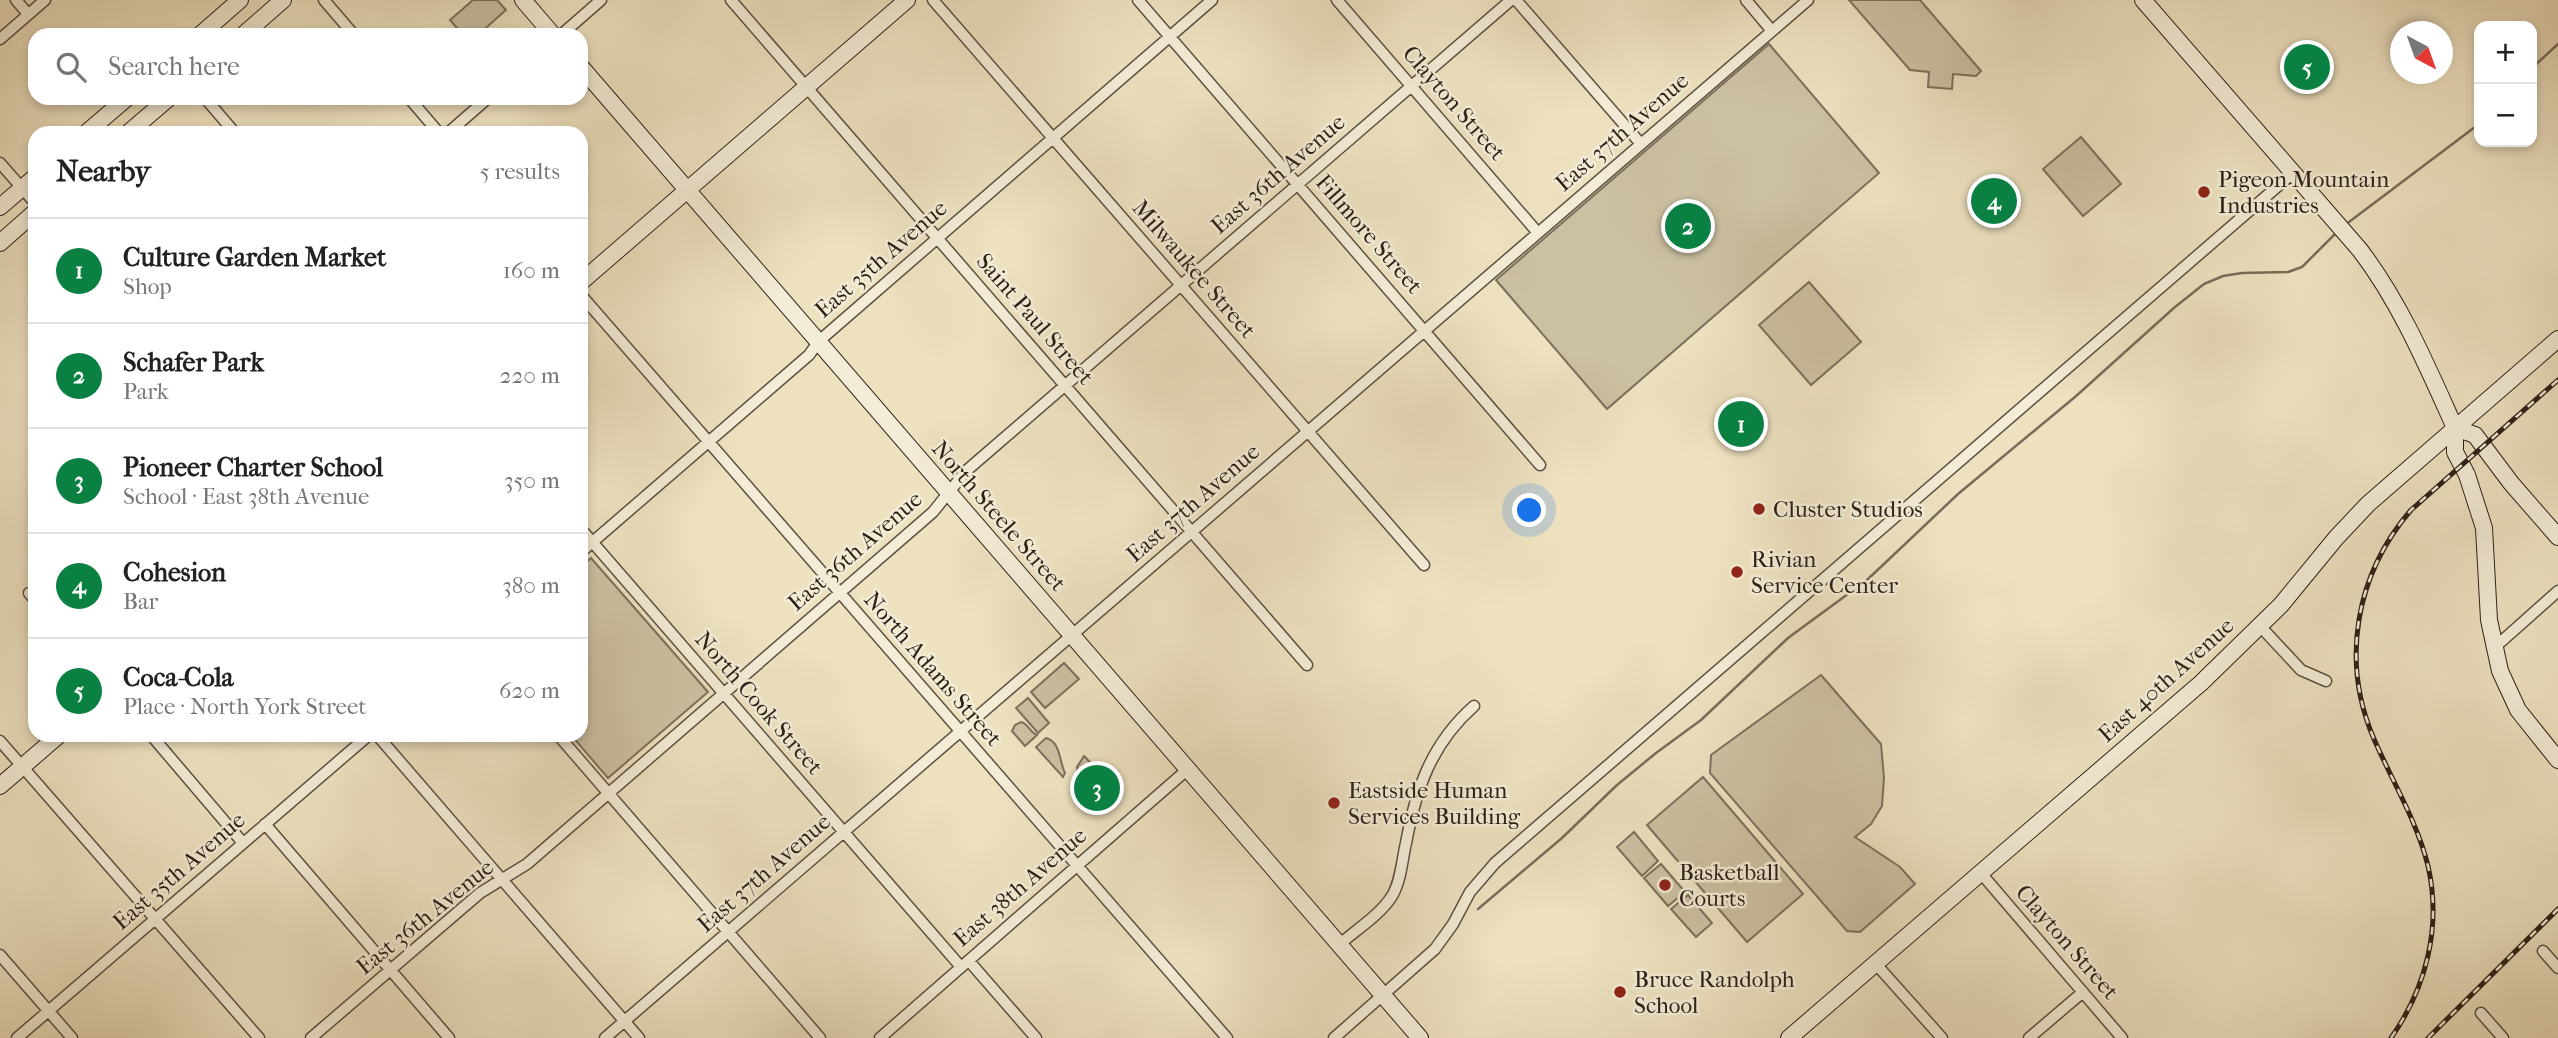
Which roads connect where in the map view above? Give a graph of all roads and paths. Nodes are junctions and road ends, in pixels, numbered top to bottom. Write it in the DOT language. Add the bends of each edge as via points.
graph roads {
  1 [pos="16,0"];
  2 [pos="45,0"];
  3 [pos="240,0"];
  4 [pos="283,0"];
  5 [pos="324,0"];
  6 [pos="523,0"];
  7 [pos="601,0"];
  8 [pos="731,0"];
  9 [pos="907,0"];
  10 [pos="933,0"];
  11 [pos="1138,0"];
  12 [pos="1212,0"];
  13 [pos="1337,0"];
  14 [pos="1514,0"];
  15 [pos="1746,0"];
  16 [pos="1808,0"];
  17 [pos="2143,0"];
  18 [pos="29,14"];
  19 [pos="208,28"];
  20 [pos="251,28"];
  21 [pos="348,28"];
  22 [pos="547,28"];
  23 [pos="569,28"];
  24 [pos="1772,31"];
  25 [pos="1170,36"];
  26 [pos="0,39"];
  27 [pos="588,75"];
  28 [pos="806,87"];
  29 [pos="1412,87"];
  30 [pos="119,105"];
  31 [pos="161,105"];
  32 [pos="211,105"];
  33 [pos="415,105"];
  34 [pos="480,105"];
  35 [pos="94,126"];
  36 [pos="136,126"];
  37 [pos="229,126"];
  38 [pos="433,126"];
  39 [pos="455,126"];
  40 [pos="1053,138"];
  41 [pos="1641,144"];
  42 [pos="0,163"];
  43 [pos="2293,173"];
  44 [pos="28,183"];
  45 [pos="1298,184"];
  46 [pos="22,188"];
  47 [pos="688,190"];
  48 [pos="28,195"];
  49 [pos="0,208"];
  50 [pos="28,218"];
  51 [pos="1538,233"];
  52 [pos="937,238"];
  53 [pos="0,243"];
  54 [pos="588,276"];
  55 [pos="1181,286"];
  56 [pos="588,303"];
  57 [pos="1425,330"];
  58 [pos="2558,339"];
  59 [pos="819,341"];
  60 [pos="1065,386"];
  61 [pos="2455,428"];
  62 [pos="1308,432"];
  63 [pos="708,442"];
  64 [pos="1540,466"];
  65 [pos="948,492"];
  66 [pos="1192,532"];
  67 [pos="588,537"];
  68 [pos="2558,537"];
  69 [pos="592,542"];
  70 [pos="588,546"];
  71 [pos="1424,565"];
  72 [pos="2558,591"];
  73 [pos="839,593"];
  74 [pos="2260,626"];
  75 [pos="1072,636"];
  76 [pos="2494,648"];
  77 [pos="1307,665"];
  78 [pos="2326,681"];
  79 [pos="724,694"];
  80 [pos="1474,706"];
  81 [pos="960,733"];
  82 [pos="0,741"];
  83 [pos="51,742"];
  84 [pos="157,742"];
  85 [pos="357,742"];
  86 [pos="383,742"];
  87 [pos="564,742"];
  88 [pos="2558,760"];
  89 [pos="22,767"];
  90 [pos="1188,769"];
  91 [pos="0,786"];
  92 [pos="609,794"];
  93 [pos="265,824"];
  94 [pos="844,832"];
  95 [pos="243,843"];
  96 [pos="1076,865"];
  97 [pos="1980,872"];
  98 [pos="502,880"];
  99 [pos="154,920"];
  100 [pos="728,932"];
  101 [pos="1340,944"];
  102 [pos="2543,951"];
  103 [pos="0,955"];
  104 [pos="1875,963"];
  105 [pos="965,964"];
  106 [pos="2558,968"];
  107 [pos="390,970"];
  108 [pos="2082,992"];
  109 [pos="1387,999"];
  110 [pos="49,1011"];
  111 [pos="2480,1013"];
  112 [pos="624,1021"];
  113 [pos="17,1038"];
  114 [pos="72,1038"];
  115 [pos="259,1038"];
  116 [pos="311,1038"];
  117 [pos="449,1038"];
  118 [pos="606,1038"];
  119 [pos="639,1038"];
  120 [pos="820,1038"];
  121 [pos="880,1038"];
  122 [pos="1036,1038"];
  123 [pos="1227,1038"];
  124 [pos="1334,1038"];
  125 [pos="1420,1038"];
  126 [pos="1789,1038"];
  127 [pos="1942,1038"];
  128 [pos="2029,1038"];
  129 [pos="2122,1038"];
  130 [pos="2502,1038"];
  1 -- 18 [label="street"];
  2 -- 18 [label="street"];
  3 -- 19 [label="street"];
  4 -- 20 [label="street"];
  5 -- 21 [label="street"];
  6 -- 22 [label="street"];
  7 -- 23 [label="street"];
  8 -- 28 [label="street, Saint Paul Street"];
  9 -- 28 [label="street"];
  10 -- 40 [label="street, Milwaukee Street"];
  11 -- 25 [label="street, Fillmore Street"];
  12 -- 25 [label="street, East 35th Avenue"];
  13 -- 29 [label="street, Clayton Street"];
  14 -- 29 [label="street, East 36th Avenue"];
  14 -- 41 [label="street"];
  15 -- 24 [label="street"];
  16 -- 24 [label="street, East 37th Avenue"];
  17 -- 43 [label="street"];
  18 -- 26 [label="street"];
  24 -- 41 [label="street, East 37th Avenue"];
  25 -- 40 [label="street, East 35th Avenue"];
  25 -- 45 [label="street, Fillmore Street"];
  27 -- 47 [label="street, North Steele Street"];
  28 -- 47 [label="street"];
  28 -- 52 [label="street, Saint Paul Street"];
  29 -- 45 [label="street, East 36th Avenue"];
  29 -- 51 [label="street, Clayton Street"];
  30 -- 35 [label="street"];
  31 -- 36 [label="street"];
  32 -- 37 [label="street"];
  33 -- 38 [label="street"];
  34 -- 39 [label="street"];
  40 -- 52 [label="street, East 35th Avenue"];
  40 -- 55 [label="street, Milwaukee Street"];
  41 -- 51 [label="street, East 37th Avenue"];
  42 -- 46 [label="street"];
  43 -- 61 [label="street" via="2389,291"];
  43 -- 109 [label="street" via="1495,863 1470,892 1442,941"];
  44 -- 46 [label="street"];
  45 -- 55 [label="street, East 36th Avenue"];
  45 -- 57 [label="street, Fillmore Street"];
  46 -- 48 [label="street"];
  46 -- 49 [label="street"];
  47 -- 54 [label="street"];
  47 -- 59 [label="street, North Steele Street"];
  50 -- 53 [label="street"];
  51 -- 57 [label="street, East 37th Avenue"];
  52 -- 59 [label="street, East 35th Avenue"];
  52 -- 60 [label="street, Saint Paul Street"];
  55 -- 60 [label="street, East 36th Avenue"];
  55 -- 62 [label="street, Milwaukee Street"];
  56 -- 63 [label="street, North Adams Street"];
  57 -- 62 [label="street, East 37th Avenue"];
  57 -- 64 [label="street, Fillmore Street"];
  58 -- 61 [label="street, East 40th Avenue"];
  59 -- 63 [label="street, East 35th Avenue" via="809,355"];
  59 -- 65 [label="street, North Steele Street"];
  60 -- 65 [label="street, East 36th Avenue"];
  60 -- 66 [label="street, Saint Paul Street"];
  61 -- 68 [label="street" via="2475,435"];
  61 -- 74 [label="street, East 40th Avenue" via="2348,524"];
  61 -- 76 [label="street" via="2455,452 2468,475 2484,528"];
  62 -- 66 [label="street, East 37th Avenue"];
  62 -- 71 [label="street, Milwaukee Street"];
  63 -- 69 [label="street, East 35th Avenue"];
  63 -- 73 [label="street, North Adams Street"];
  65 -- 73 [label="street, East 36th Avenue" via="933,512"];
  65 -- 75 [label="street, North Steele Street"];
  66 -- 75 [label="street, East 37th Avenue"];
  66 -- 77 [label="street, Saint Paul Street"];
  67 -- 69 [label="street, North Cook Street"];
  69 -- 70 [label="street, East 35th Avenue"];
  69 -- 79 [label="street, North Cook Street"];
  72 -- 76 [label="street"];
  73 -- 79 [label="street, East 36th Avenue"];
  73 -- 81 [label="street, North Adams Street"];
  74 -- 78 [label="street" via="2301,670"];
  74 -- 97 [label="street, East 40th Avenue" via="2201,683"];
  75 -- 81 [label="street, East 37th Avenue"];
  75 -- 90 [label="street, North Steele Street"];
  76 -- 88 [label="street" via="2514,702"];
  79 -- 92 [label="street, East 36th Avenue"];
  79 -- 94 [label="street, North Cook Street"];
  80 -- 101 [label="street" via="1442,740 1422,777 1391,896"];
  81 -- 94 [label="street, East 37th Avenue"];
  81 -- 96 [label="street, North Adams Street"];
  82 -- 89 [label="street"];
  83 -- 89 [label="street"];
  84 -- 95 [label="street"];
  85 -- 93 [label="street, East 35th Avenue"];
  86 -- 98 [label="street"];
  87 -- 92 [label="street"];
  89 -- 91 [label="street"];
  89 -- 99 [label="street"];
  90 -- 96 [label="street, East 38th Avenue"];
  90 -- 101 [label="street, North Steele Street"];
  92 -- 98 [label="street, East 36th Avenue"];
  92 -- 100 [label="street"];
  93 -- 95 [label="street, East 35th Avenue"];
  93 -- 107 [label="street"];
  94 -- 100 [label="street, East 37th Avenue"];
  94 -- 105 [label="street, North Cook Street"];
  95 -- 99 [label="street, East 35th Avenue"];
  96 -- 105 [label="street, East 38th Avenue"];
  96 -- 123 [label="street, North Adams Street"];
  97 -- 104 [label="street, East 40th Avenue"];
  97 -- 108 [label="street, Clayton Street"];
  98 -- 107 [label="street, East 36th Avenue" via="480,893"];
  98 -- 112 [label="street"];
  99 -- 110 [label="street, East 35th Avenue"];
  99 -- 115 [label="street"];
  100 -- 112 [label="street, East 37th Avenue"];
  100 -- 120 [label="street"];
  101 -- 109 [label="street, North Steele Street"];
  102 -- 106 [label="street"];
  103 -- 110 [label="street"];
  104 -- 126 [label="street, East 40th Avenue"];
  104 -- 127 [label="street"];
  105 -- 121 [label="street, East 38th Avenue"];
  105 -- 122 [label="street, North Cook Street"];
  107 -- 116 [label="street, East 36th Avenue"];
  107 -- 117 [label="street"];
  108 -- 128 [label="street"];
  108 -- 129 [label="street, Clayton Street"];
  109 -- 124 [label="street"];
  109 -- 125 [label="street, North Steele Street"];
  110 -- 113 [label="street, East 35th Avenue"];
  110 -- 114 [label="street"];
  111 -- 130 [label="street"];
  112 -- 118 [label="street, East 37th Avenue"];
  112 -- 119 [label="street"];
}
